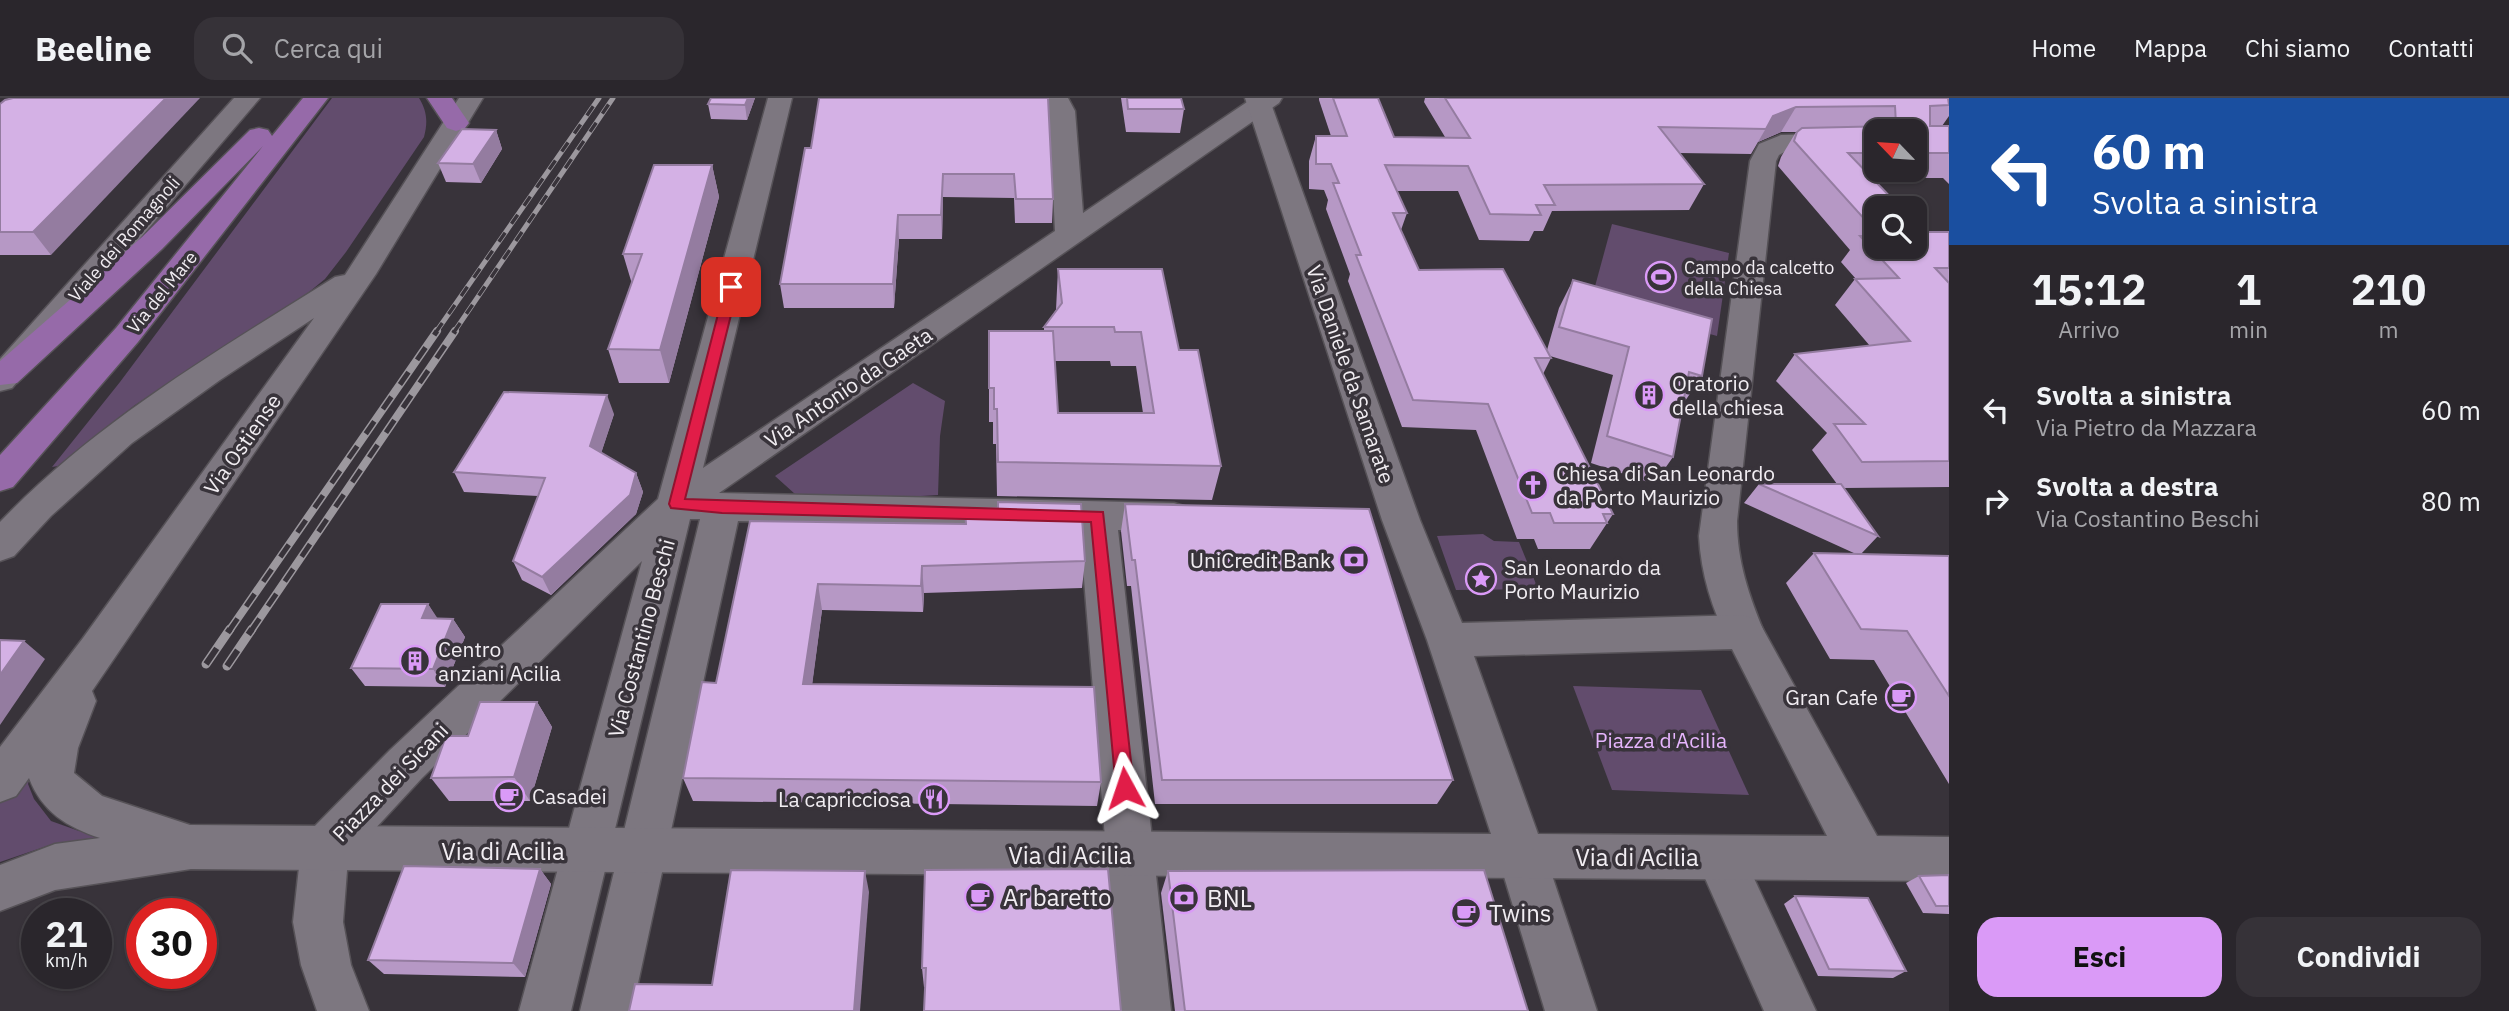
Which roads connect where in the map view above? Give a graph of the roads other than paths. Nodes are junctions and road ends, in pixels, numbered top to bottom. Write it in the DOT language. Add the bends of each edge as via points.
graph roads {
  1 [pos="248,98"];
  2 [pos="298,98"];
  3 [pos="316,98"];
  4 [pos="439,98"];
  5 [pos="471,98"];
  6 [pos="779,98"];
  7 [pos="1049,98"];
  8 [pos="1262,101"];
  9 [pos="456,123"];
  10 [pos="1864,141"];
  11 [pos="1070,237"];
  12 [pos="361,274"];
  13 [pos="2,378"];
  14 [pos="0,478"];
  15 [pos="676,504"];
  16 [pos="722,507"];
  17 [pos="1098,516"];
  18 [pos="1208,518"];
  19 [pos="1360,520"];
  20 [pos="1401,520"];
  21 [pos="0,545"];
  22 [pos="1744,632"];
  23 [pos="1448,640"];
  24 [pos="98,650"];
  25 [pos="456,715"];
  26 [pos="0,782"];
  27 [pos="191,847"];
  28 [pos="325,849"];
  29 [pos="585,852"];
  30 [pos="642,852"];
  31 [pos="1131,856"];
  32 [pos="1522,856"];
  33 [pos="1720,858"];
  34 [pos="1863,858"];
  35 [pos="1949,859"];
  36 [pos="0,888"];
  37 [pos="343,1011"];
  38 [pos="545,1011"];
  39 [pos="606,1011"];
  40 [pos="1145,1011"];
  41 [pos="1571,1011"];
  42 [pos="1790,1011"];
  1 -- 13 [label="street, Viale dei Romagnoli"];
  2 -- 13 [label="main road" via="152,243"];
  3 -- 14 [label="main road, Via del Mare" via="127,335"];
  4 -- 9 [label="main road"];
  5 -- 9 [label="street, Via Ostiense"];
  6 -- 15 [label="street, Via Costantino Beschi"];
  7 -- 11 [label="street" via="1058,102 1062,111"];
  8 -- 11 [label="street, Via Antonio da Gaeta"];
  8 -- 20 [label="street, Via Daniele da Samarate"];
  9 -- 12 [label="street, Via Ostiense"];
  10 -- 22 [label="street" via="1782,143 1768,150 1763,161 1718,521 1721,572"];
  11 -- 15 [label="street, Via Antonio da Gaeta"];
  12 -- 21 [label="street" via="124,431 52,492"];
  12 -- 24 [label="street, Via Ostiense"];
  15 -- 16 [label="street"];
  15 -- 25 [label="street, Via Antonio da Gaeta"];
  15 -- 29 [label="street, Via Costantino Beschi"];
  16 -- 17 [label="street"];
  16 -- 30 [label="street"];
  17 -- 18 [label="street"];
  17 -- 31 [label="street"];
  19 -- 20 [label="street"];
  20 -- 23 [label="street, Via Daniele da Samarate"];
  22 -- 23 [label="street"];
  22 -- 34 [label="street"];
  23 -- 32 [label="street, Via Daniele da Samarate"];
  24 -- 26 [label="street, Via Ostiense"];
  24 -- 27 [label="street, Via di Acilia" via="66,720 51,775 67,797 89,813"];
  25 -- 28 [label="street, Piazza dei Sicani"];
  27 -- 28 [label="street, Via di Acilia"];
  27 -- 36 [label="street, Via di Acilia" via="55,867"];
  28 -- 29 [label="street, Via di Acilia"];
  28 -- 37 [label="street" via="318,922 326,965"];
  29 -- 30 [label="street, Via di Acilia"];
  29 -- 38 [label="street, Via Costantino Beschi"];
  30 -- 31 [label="street, Via di Acilia"];
  30 -- 39 [label="street"];
  31 -- 32 [label="street, Via di Acilia"];
  31 -- 40 [label="street"];
  32 -- 33 [label="street, Via di Acilia"];
  32 -- 41 [label="street, Via Daniele da Samarate"];
  33 -- 34 [label="street, Via di Acilia"];
  33 -- 42 [label="street"];
  34 -- 35 [label="street, Via di Acilia"];
}
